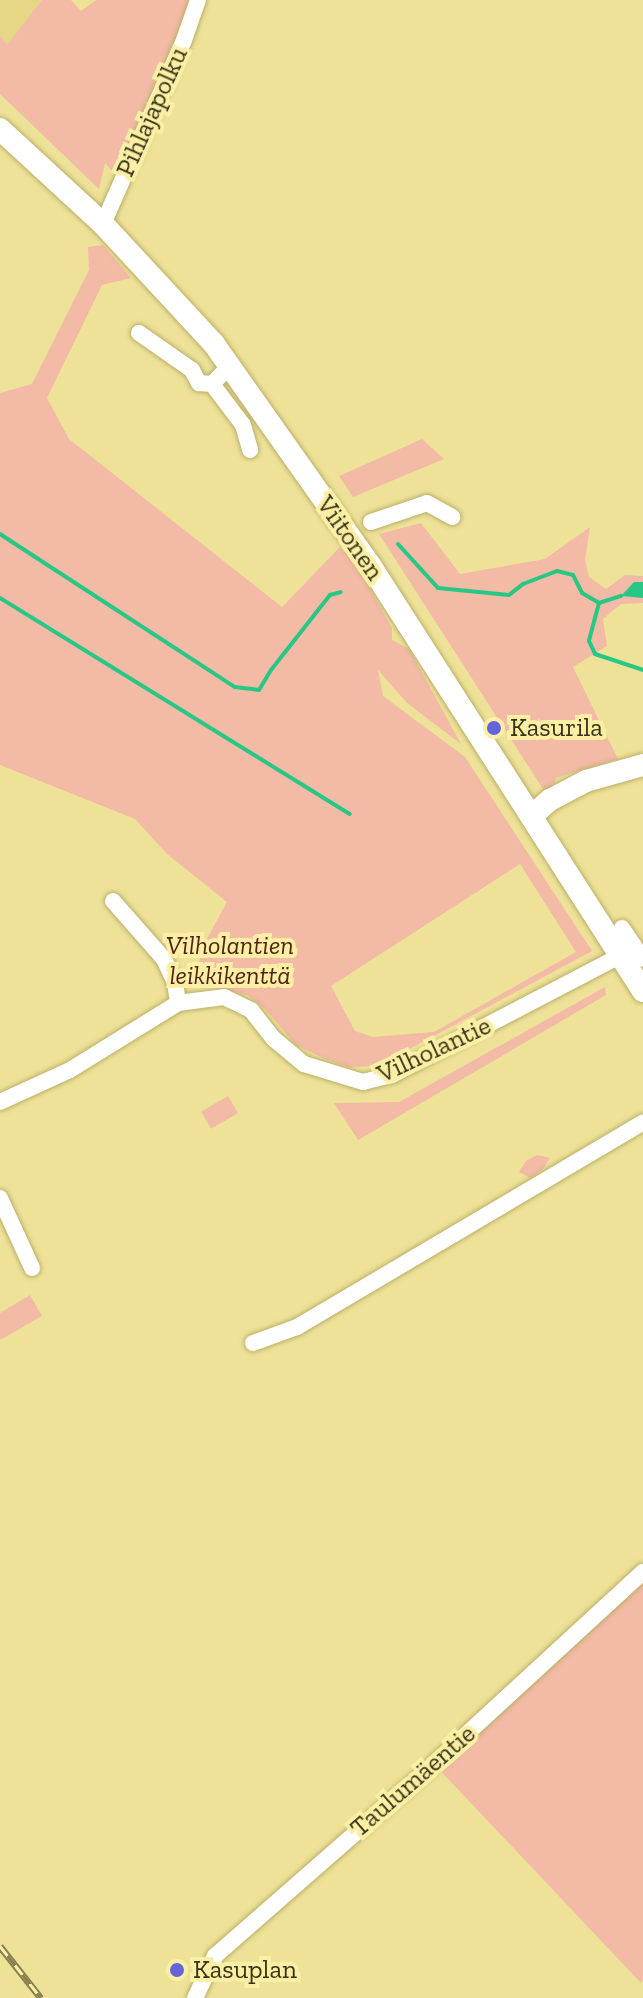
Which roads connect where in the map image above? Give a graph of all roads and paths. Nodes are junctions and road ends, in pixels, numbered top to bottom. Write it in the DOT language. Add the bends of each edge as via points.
graph roads {
  1 [pos="198,0"];
  2 [pos="0,129"];
  3 [pos="103,224"];
  4 [pos="139,333"];
  5 [pos="230,366"];
  6 [pos="212,384"];
  7 [pos="250,450"];
  8 [pos="452,517"];
  9 [pos="371,522"];
  10 [pos="643,765"];
  11 [pos="532,816"];
  12 [pos="113,901"];
  13 [pos="622,928"];
  14 [pos="620,956"];
  15 [pos="643,959"];
  16 [pos="643,991"];
  17 [pos="178,1003"];
  18 [pos="0,1102"];
  19 [pos="643,1122"];
  20 [pos="1,1205"];
  21 [pos="32,1268"];
  22 [pos="253,1343"];
  23 [pos="643,1572"];
  24 [pos="195,1998"];
  1 -- 3 [label="street, Pihlajapolku"];
  2 -- 3 [label="main road, Viitonen"];
  3 -- 5 [label="main road, Viitonen"];
  4 -- 6 [label="street" via="192,370 199,383"];
  5 -- 6 [label="street"];
  5 -- 11 [label="main road, Viitonen" via="370,565"];
  6 -- 7 [label="street" via="243,425"];
  8 -- 9 [label="street" via="427,503"];
  10 -- 11 [label="main road" via="586,781"];
  11 -- 14 [label="main road, Viitonen"];
  12 -- 17 [label="street" via="164,959"];
  13 -- 15 [label="street"];
  14 -- 16 [label="main road, Viitonen"];
  14 -- 17 [label="street, Vilholantie" via="392,1075 363,1082 304,1064 239,1002 224,997"];
  17 -- 18 [label="street, Vilholantie" via="70,1070"];
  19 -- 22 [label="street" via="297,1327"];
  20 -- 21 [label="street"];
  23 -- 24 [label="street, Taulumäentie" via="215,1956"];
}
